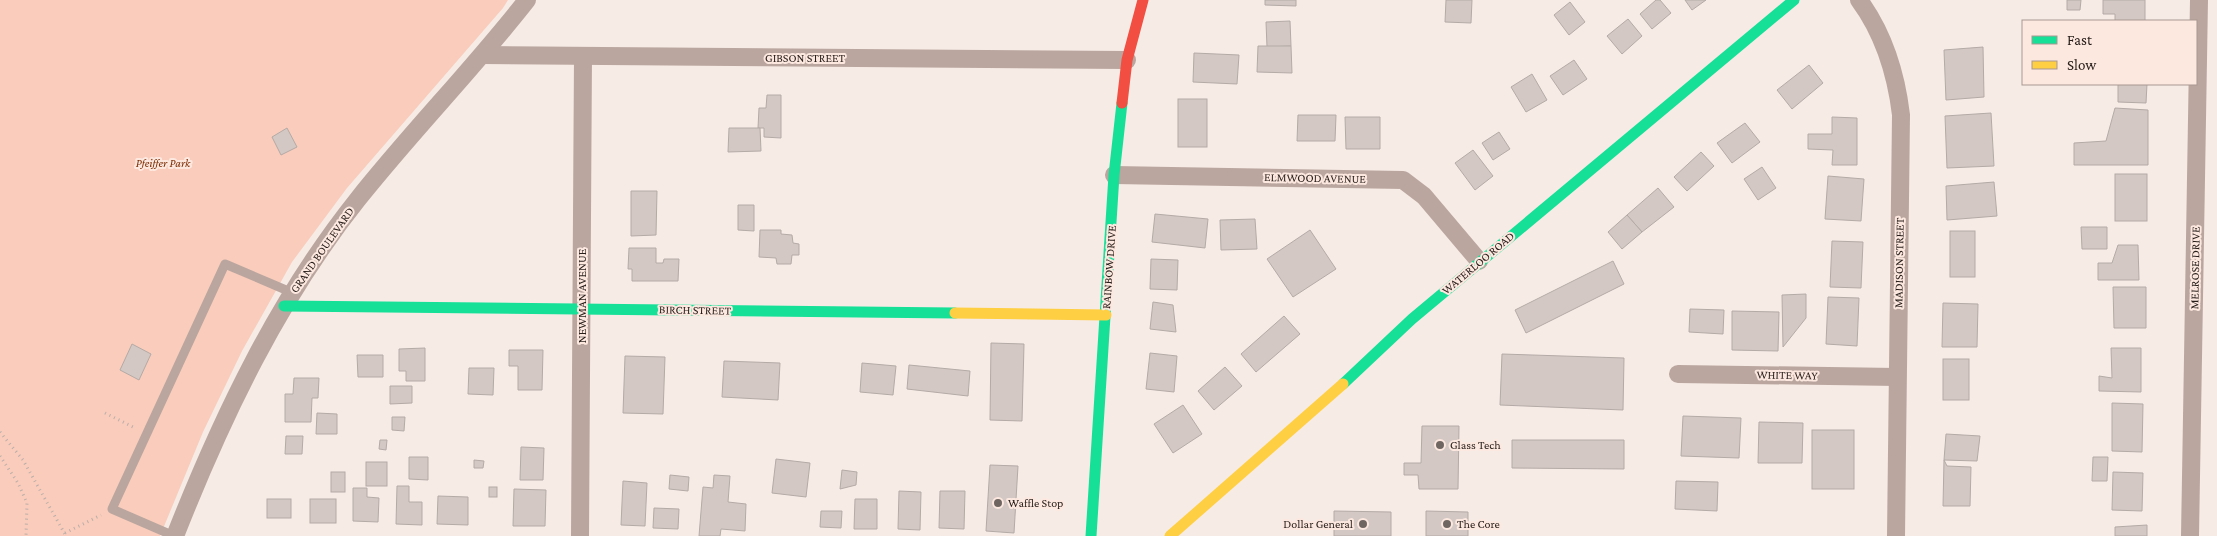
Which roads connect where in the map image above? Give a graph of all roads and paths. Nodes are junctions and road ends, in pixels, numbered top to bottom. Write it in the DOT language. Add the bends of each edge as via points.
graph roads {
  1 [pos="527,0"];
  2 [pos="1143,0"];
  3 [pos="1794,0"];
  4 [pos="1859,0"];
  5 [pos="2199,0"];
  6 [pos="483,55"];
  7 [pos="583,56"];
  8 [pos="1127,60"];
  9 [pos="1114,175"];
  10 [pos="1479,261"];
  11 [pos="288,299"];
  12 [pos="582,309"];
  13 [pos="1106,315"];
  14 [pos="1678,374"];
  15 [pos="1897,377"];
  16 [pos="105,413"];
  17 [pos="0,432"];
  18 [pos="146,434"];
  19 [pos="0,456"];
  20 [pos="112,508"];
  21 [pos="66,534"];
  22 [pos="26,536"];
  23 [pos="174,536"];
  24 [pos="580,536"];
  25 [pos="1091,536"];
  26 [pos="1170,536"];
  27 [pos="1896,536"];
  28 [pos="2190,536"];
  1 -- 6 [label="street, GRAND BOULEVARD"];
  2 -- 8 [label="main road, RAINBOW DRIVE"];
  3 -- 10 [label="main road, WATERLOO ROAD"];
  4 -- 15 [label="street, MADISON STREET" via="1878,30 1891,62 1901,115"];
  5 -- 28 [label="street, MELROSE DRIVE"];
  6 -- 7 [label="street, GIBSON STREET"];
  6 -- 11 [label="street, GRAND BOULEVARD" via="357,200"];
  7 -- 8 [label="street, GIBSON STREET"];
  7 -- 12 [label="street, NEWMAN AVENUE"];
  8 -- 9 [label="main road, RAINBOW DRIVE"];
  9 -- 10 [label="street, ELMWOOD AVENUE" via="1403,180 1424,196"];
  9 -- 13 [label="main road, RAINBOW DRIVE"];
  10 -- 26 [label="main road, WATERLOO ROAD"];
  11 -- 12 [label="main road, BIRCH STREET"];
  11 -- 18 [label="lane" via="225,264"];
  11 -- 23 [label="street, GRAND BOULEVARD" via="226,417"];
  12 -- 13 [label="main road, BIRCH STREET"];
  12 -- 24 [label="street, NEWMAN AVENUE"];
  13 -- 25 [label="main road, RAINBOW DRIVE"];
  14 -- 15 [label="street, WHITE WAY"];
  15 -- 27 [label="street, MADISON STREET"];
  16 -- 18 [label="path"];
  17 -- 21 [label="path" via="23,460"];
  18 -- 20 [label="lane"];
  19 -- 22 [label="path" via="18,483 26,504"];
  20 -- 21 [label="path"];
  20 -- 23 [label="lane"];
}
